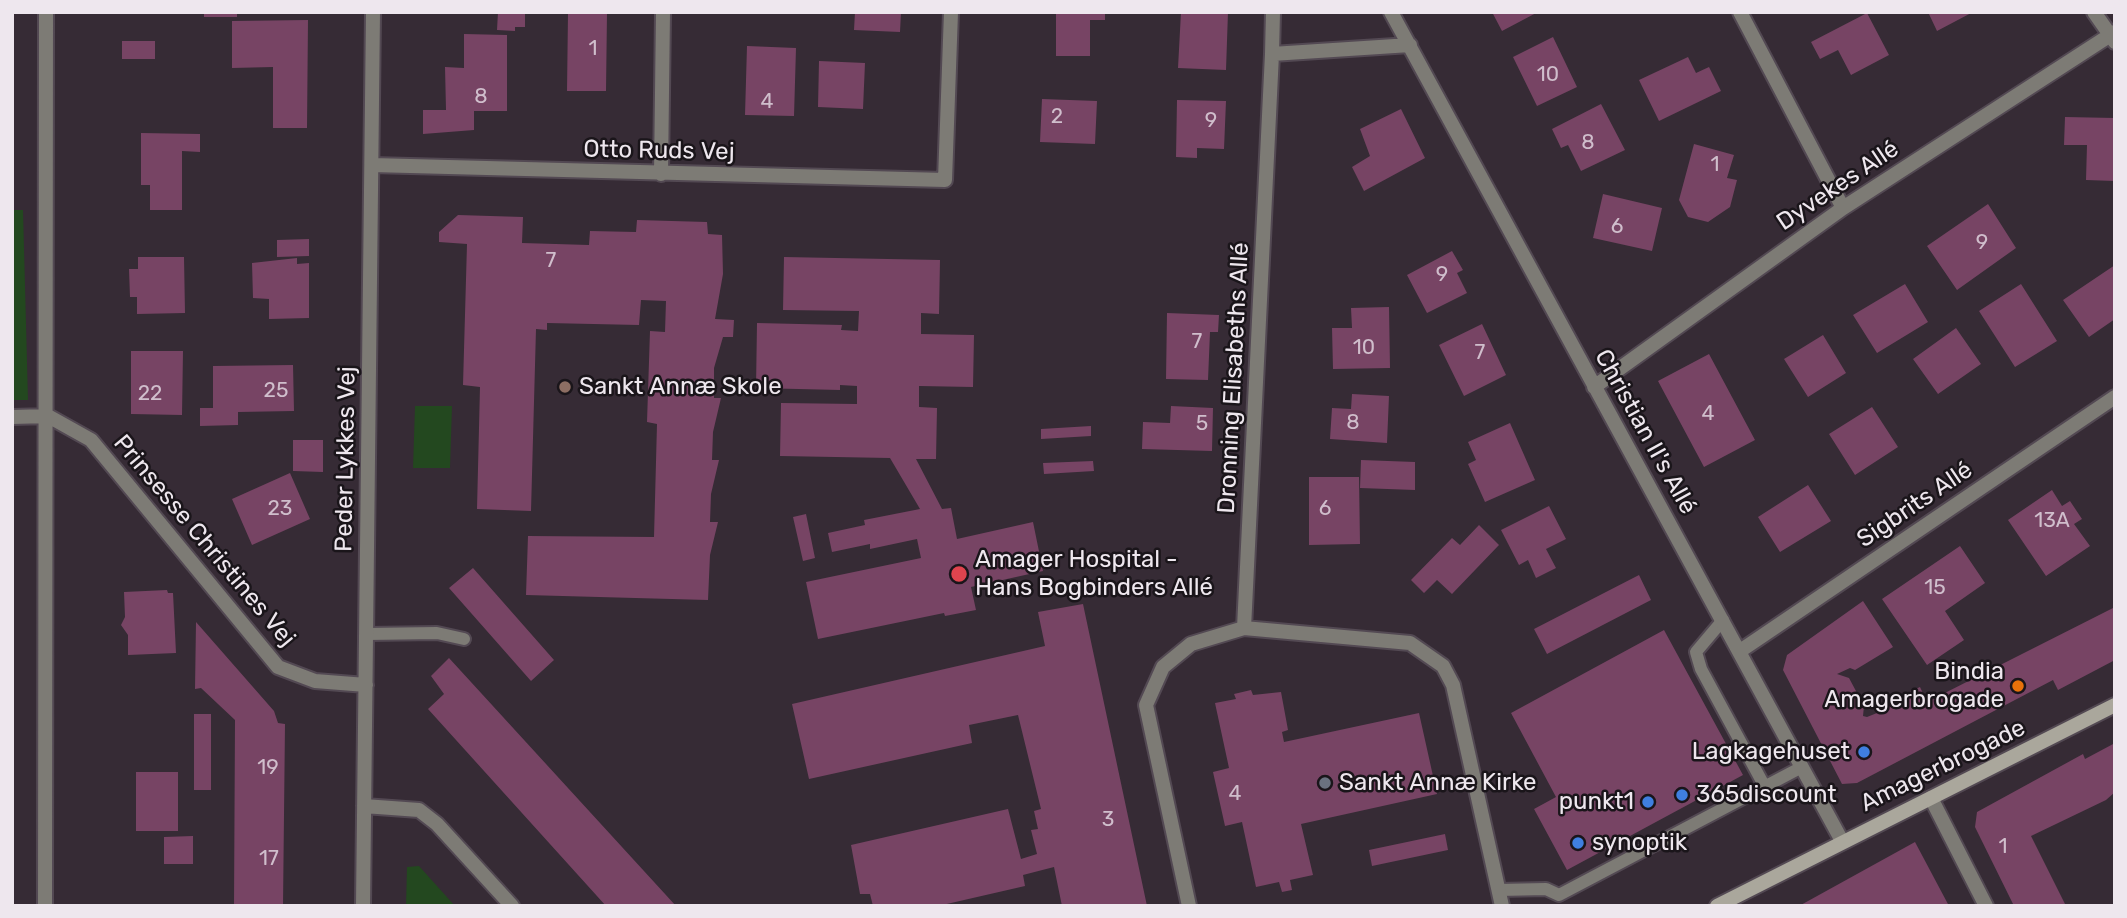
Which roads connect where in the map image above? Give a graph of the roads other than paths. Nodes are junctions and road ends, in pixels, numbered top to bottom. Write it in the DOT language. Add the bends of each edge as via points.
graph roads {
  1 [pos="46,12"];
  2 [pos="373,12"];
  3 [pos="663,12"];
  4 [pos="951,12"];
  5 [pos="1273,12"];
  6 [pos="1391,12"];
  7 [pos="1740,12"];
  8 [pos="2094,12"];
  9 [pos="2113,37"];
  10 [pos="1410,45"];
  11 [pos="1272,54"];
  12 [pos="372,165"];
  13 [pos="661,174"];
  14 [pos="1843,208"];
  15 [pos="1594,387"];
  16 [pos="2115,397"];
  17 [pos="48,416"];
  18 [pos="12,417"];
  19 [pos="1723,620"];
  20 [pos="1244,628"];
  21 [pos="367,634"];
  22 [pos="464,639"];
  23 [pos="1740,651"];
  24 [pos="366,685"];
  25 [pos="2115,705"];
  26 [pos="1802,767"];
  27 [pos="1765,787"];
  28 [pos="1931,798"];
  29 [pos="364,806"];
  30 [pos="1842,841"];
  31 [pos="1499,890"];
  32 [pos="45,906"];
  33 [pos="363,906"];
  34 [pos="512,906"];
  35 [pos="1189,906"];
  36 [pos="1502,906"];
  37 [pos="1717,906"];
  38 [pos="1986,906"];
  1 -- 17 [label="street"];
  2 -- 12 [label="street, Peder Lykkes Vej"];
  3 -- 13 [label="street"];
  4 -- 13 [label="street, Otto Ruds Vej" via="945,180"];
  5 -- 11 [label="street"];
  6 -- 10 [label="street, Christian II's Allé"];
  7 -- 14 [label="street"];
  8 -- 9 [label="street"];
  9 -- 14 [label="street, Dyvekes Allé"];
  10 -- 11 [label="street"];
  10 -- 15 [label="street, Christian II's Allé"];
  11 -- 20 [label="street, Dronning Elisabeths Allé"];
  12 -- 13 [label="street, Otto Ruds Vej"];
  12 -- 21 [label="street, Peder Lykkes Vej"];
  14 -- 15 [label="street, Dyvekes Allé"];
  15 -- 19 [label="street, Christian II's Allé"];
  16 -- 23 [label="street, Sigbrits Allé"];
  17 -- 18 [label="street"];
  17 -- 24 [label="street, Prinsesse Christines Vej" via="91,440 278,667 315,681"];
  17 -- 32 [label="street"];
  19 -- 23 [label="street, Christian II's Allé"];
  19 -- 27 [label="lane" via="1696,652"];
  20 -- 31 [label="street" via="1410,643 1443,666 1453,685"];
  20 -- 35 [label="street" via="1191,644 1163,667 1146,705"];
  21 -- 22 [label="lane" via="437,633"];
  21 -- 24 [label="street, Peder Lykkes Vej"];
  23 -- 26 [label="street, Christian II's Allé"];
  24 -- 29 [label="street, Peder Lykkes Vej"];
  25 -- 28 [label="street, Amagerbrogade"];
  26 -- 27 [label="lane"];
  26 -- 30 [label="street, Christian II's Allé"];
  27 -- 31 [label="lane" via="1559,895 1546,889"];
  28 -- 30 [label="street, Amagerbrogade"];
  28 -- 38 [label="street"];
  29 -- 33 [label="street, Peder Lykkes Vej"];
  29 -- 34 [label="street" via="419,810"];
  30 -- 37 [label="street, Amagerbrogade"];
  31 -- 36 [label="street"];
}
